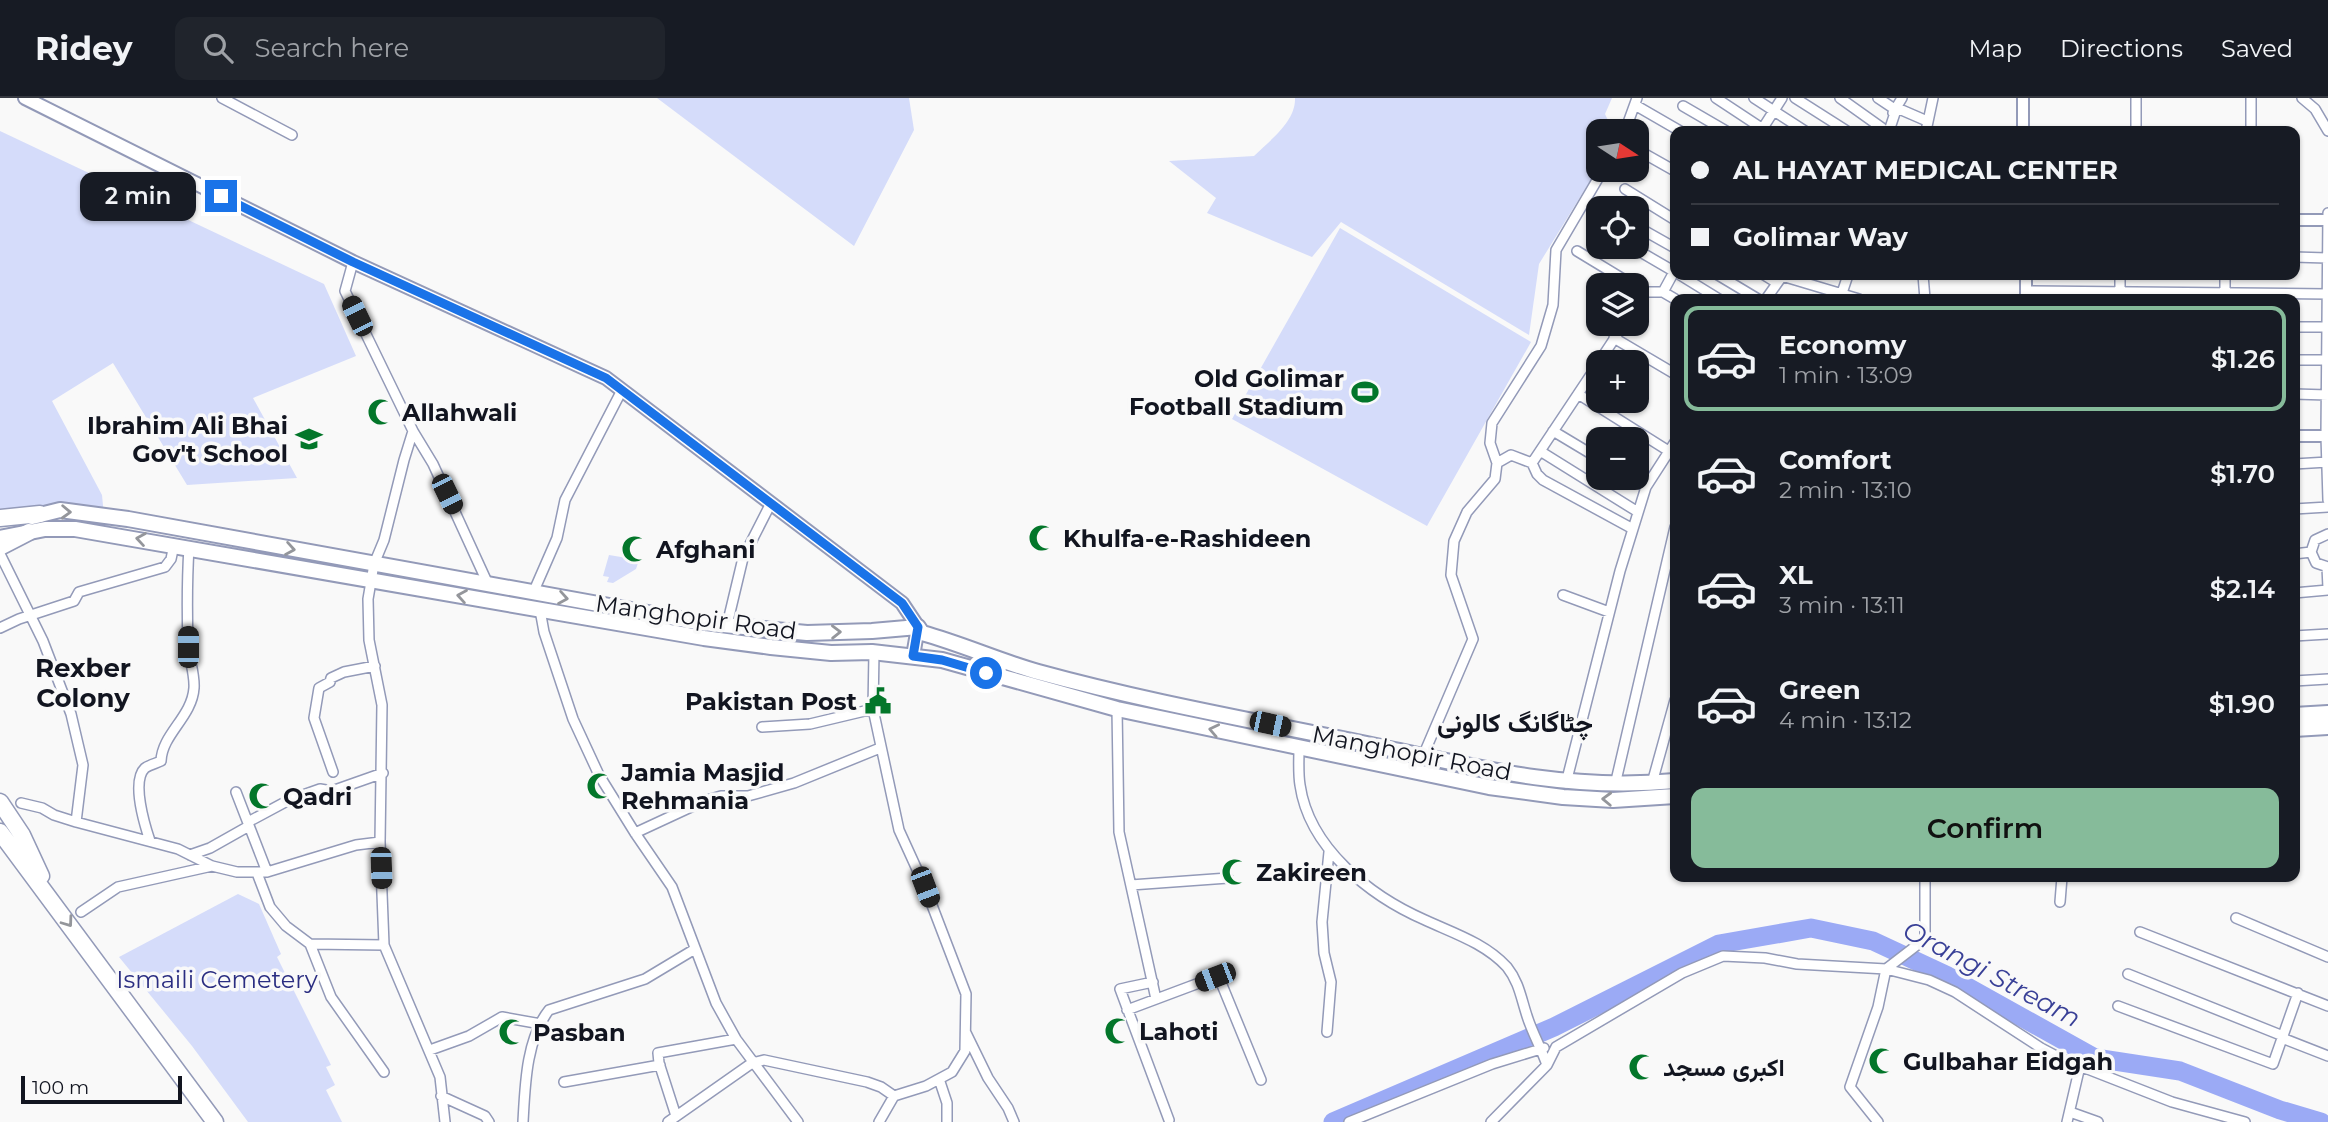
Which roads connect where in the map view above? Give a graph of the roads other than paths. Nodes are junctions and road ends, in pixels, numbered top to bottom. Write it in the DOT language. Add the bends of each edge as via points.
graph roads {
  1 [pos="25,98"];
  2 [pos="222,98"];
  3 [pos="1716,98"];
  4 [pos="1754,98"];
  5 [pos="1782,98"];
  6 [pos="1795,98"];
  7 [pos="1840,98"];
  8 [pos="1878,98"];
  9 [pos="1902,98"];
  10 [pos="1933,98"];
  11 [pos="2023,98"];
  12 [pos="2136,98"];
  13 [pos="2251,98"];
  14 [pos="2302,98"];
  15 [pos="1636,101"];
  16 [pos="1683,106"];
  17 [pos="1896,109"];
  18 [pos="1774,111"];
  19 [pos="1629,119"];
  20 [pos="1673,126"];
  21 [pos="1717,126"];
  22 [pos="1757,126"];
  23 [pos="1765,126"];
  24 [pos="1797,126"];
  25 [pos="1839,126"];
  26 [pos="1878,126"];
  27 [pos="1886,126"];
  28 [pos="1926,126"];
  29 [pos="2023,126"];
  30 [pos="2136,126"];
  31 [pos="2250,126"];
  32 [pos="2328,131"];
  33 [pos="292,135"];
  34 [pos="1649,156"];
  35 [pos="1670,168"];
  36 [pos="1596,182"];
  37 [pos="1625,189"];
  38 [pos="2328,214"];
  39 [pos="1670,217"];
  40 [pos="2300,220"];
  41 [pos="2328,220"];
  42 [pos="1649,233"];
  43 [pos="1670,245"];
  44 [pos="1577,251"];
  45 [pos="1649,256"];
  46 [pos="2300,257"];
  47 [pos="2327,258"];
  48 [pos="353,262"];
  49 [pos="1670,268"];
  50 [pos="1613,273"];
  51 [pos="1670,280"];
  52 [pos="1688,280"];
  53 [pos="1726,280"];
  54 [pos="1787,280"];
  55 [pos="1649,290"];
  56 [pos="1663,292"];
  57 [pos="1711,294"];
  58 [pos="1750,294"];
  59 [pos="1832,294"];
  60 [pos="2326,294"];
  61 [pos="2300,295"];
  62 [pos="1670,296"];
  63 [pos="2300,327"];
  64 [pos="2327,327"];
  65 [pos="1614,338"];
  66 [pos="1606,350"];
  67 [pos="2300,360"];
  68 [pos="2327,360"];
  69 [pos="1670,371"];
  70 [pos="1586,382"];
  71 [pos="622,390"];
  72 [pos="1578,394"];
  73 [pos="2300,394"];
  74 [pos="2327,395"];
  75 [pos="413,431"];
  76 [pos="1553,431"];
  77 [pos="2300,436"];
  78 [pos="2327,436"];
  79 [pos="1670,447"];
  80 [pos="1540,451"];
  81 [pos="1586,451"];
  82 [pos="1670,453"];
  83 [pos="2327,462"];
  84 [pos="1497,463"];
  85 [pos="1532,463"];
  86 [pos="2300,464"];
  87 [pos="1649,483"];
  88 [pos="1645,490"];
  89 [pos="2328,500"];
  90 [pos="771,503"];
  91 [pos="2328,507"];
  92 [pos="2300,509"];
  93 [pos="1638,512"];
  94 [pos="40,514"];
  95 [pos="0,518"];
  96 [pos="0,525"];
  97 [pos="1633,528"];
  98 [pos="29,532"];
  99 [pos="2328,534"];
  100 [pos="0,538"];
  101 [pos="174,545"];
  102 [pos="0,547"];
  103 [pos="190,547"];
  104 [pos="1670,548"];
  105 [pos="2311,552"];
  106 [pos="2300,553"];
  107 [pos="0,554"];
  108 [pos="374,564"];
  109 [pos="2327,567"];
  110 [pos="372,580"];
  111 [pos="488,584"];
  112 [pos="2328,589"];
  113 [pos="2300,592"];
  114 [pos="533,593"];
  115 [pos="1563,595"];
  116 [pos="540,610"];
  117 [pos="1609,612"];
  118 [pos="30,615"];
  119 [pos="727,625"];
  120 [pos="918,627"];
  121 [pos="0,628"];
  122 [pos="2328,634"];
  123 [pos="2300,636"];
  124 [pos="874,652"];
  125 [pos="913,656"];
  126 [pos="374,666"];
  127 [pos="2328,680"];
  128 [pos="2300,681"];
  129 [pos="873,709"];
  130 [pos="1117,709"];
  131 [pos="2328,713"];
  132 [pos="2300,715"];
  133 [pos="1670,718"];
  134 [pos="762,727"];
  135 [pos="2328,727"];
  136 [pos="2300,729"];
  137 [pos="880,748"];
  138 [pos="1299,748"];
  139 [pos="1423,756"];
  140 [pos="333,772"];
  141 [pos="383,773"];
  142 [pos="1670,781"];
  143 [pos="1566,783"];
  144 [pos="1652,783"];
  145 [pos="1615,785"];
  146 [pos="236,792"];
  147 [pos="1670,796"];
  148 [pos="0,802"];
  149 [pos="21,803"];
  150 [pos="76,822"];
  151 [pos="248,824"];
  152 [pos="0,832"];
  153 [pos="635,833"];
  154 [pos="150,841"];
  155 [pos="380,842"];
  156 [pos="1329,852"];
  157 [pos="190,855"];
  158 [pos="212,866"];
  159 [pos="262,872"];
  160 [pos="1228,878"];
  161 [pos="1925,882"];
  162 [pos="2062,882"];
  163 [pos="1131,885"];
  164 [pos="52,899"];
  165 [pos="2060,902"];
  166 [pos="81,912"];
  167 [pos="2236,918"];
  168 [pos="2140,932"];
  169 [pos="310,944"];
  170 [pos="384,945"];
  171 [pos="695,949"];
  172 [pos="2328,957"];
  173 [pos="1886,969"];
  174 [pos="2128,974"];
  175 [pos="1153,982"];
  176 [pos="2298,993"];
  177 [pos="1156,999"];
  178 [pos="2118,1006"];
  179 [pos="2328,1006"];
  180 [pos="1127,1010"];
  181 [pos="541,1024"];
  182 [pos="966,1031"];
  183 [pos="1327,1032"];
  184 [pos="2283,1037"];
  185 [pos="736,1039"];
  186 [pos="1556,1047"];
  187 [pos="1541,1049"];
  188 [pos="430,1050"];
  189 [pos="2328,1056"];
  190 [pos="752,1063"];
  191 [pos="660,1065"];
  192 [pos="1547,1065"];
  193 [pos="2080,1066"];
  194 [pos="384,1072"];
  195 [pos="939,1079"];
  196 [pos="1261,1080"];
  197 [pos="564,1082"];
  198 [pos="441,1096"];
  199 [pos="894,1096"];
  200 [pos="2069,1117"];
  201 [pos="672,1119"];
  202 [pos="1169,1120"];
  203 [pos="1874,1121"];
  204 [pos="215,1122"];
  205 [pos="445,1122"];
  206 [pos="489,1122"];
  207 [pos="523,1122"];
  208 [pos="797,1122"];
  209 [pos="879,1122"];
  210 [pos="947,1122"];
  211 [pos="1014,1122"];
  212 [pos="1349,1122"];
  213 [pos="1491,1122"];
  214 [pos="2098,1122"];
  215 [pos="2245,1122"];
  1 -- 48 [label="main road"];
  2 -- 33 [label="street"];
  3 -- 22 [label="street"];
  4 -- 18 [label="street"];
  5 -- 18 [label="street"];
  6 -- 25 [label="street"];
  7 -- 26 [label="street"];
  8 -- 17 [label="street"];
  9 -- 17 [label="street"];
  10 -- 28 [label="street"];
  11 -- 29 [label="street"];
  12 -- 30 [label="street"];
  13 -- 31 [label="street"];
  14 -- 32 [label="street"];
  15 -- 19 [label="street"];
  15 -- 20 [label="street"];
  16 -- 21 [label="street"];
  17 -- 27 [label="street"];
  17 -- 28 [label="street"];
  18 -- 23 [label="street"];
  18 -- 24 [label="street"];
  34 -- 35 [label="street"];
  36 -- 84 [label="street" via="1556,250 1553,304 1541,346 1492,423 1490,443"];
  37 -- 39 [label="street"];
  38 -- 41 [label="street"];
  40 -- 41 [label="street"];
  41 -- 47 [label="street"];
  42 -- 43 [label="street"];
  44 -- 50 [label="street"];
  45 -- 49 [label="street"];
  46 -- 47 [label="street"];
  47 -- 60 [label="street"];
  48 -- 71 [label="main road" via="606,378"];
  48 -- 75 [label="street" via="345,291"];
  51 -- 56 [label="street"];
  52 -- 57 [label="street"];
  53 -- 58 [label="street"];
  54 -- 59 [label="street"];
  55 -- 56 [label="street"];
  56 -- 62 [label="street"];
  60 -- 61 [label="street"];
  60 -- 64 [label="street"];
  63 -- 64 [label="street"];
  64 -- 68 [label="street"];
  65 -- 66 [label="street"];
  65 -- 69 [label="street"];
  67 -- 68 [label="street"];
  68 -- 74 [label="street"];
  70 -- 72 [label="street"];
  71 -- 90 [label="main road"];
  71 -- 114 [label="street" via="565,500 557,538"];
  72 -- 76 [label="street"];
  72 -- 79 [label="street"];
  73 -- 74 [label="street"];
  74 -- 78 [label="street"];
  75 -- 108 [label="street"];
  75 -- 111 [label="street"];
  76 -- 80 [label="street"];
  76 -- 81 [label="street"];
  77 -- 78 [label="street"];
  78 -- 83 [label="street"];
  80 -- 85 [label="street"];
  80 -- 93 [label="street"];
  82 -- 87 [label="street"];
  83 -- 86 [label="street"];
  83 -- 89 [label="street"];
  84 -- 85 [label="street" via="1511,455"];
  84 -- 139 [label="street" via="1495,479 1467,512 1454,541 1451,575 1473,639"];
  85 -- 97 [label="street" via="1543,480"];
  88 -- 93 [label="street"];
  90 -- 119 [label="street" via="743,558"];
  90 -- 120 [label="main road" via="902,603"];
  91 -- 92 [label="street"];
  93 -- 97 [label="street"];
  94 -- 95 [label="highway"];
  94 -- 96 [label="main road, Manghopir Road"];
  94 -- 108 [label="main road, Manghopir Road, one-way" via="77,512"];
  97 -- 117 [label="street"];
  98 -- 100 [label="main road, Manghopir Road"];
  101 -- 98 [label="main road, Manghopir Road, one-way" via="75,529"];
  98 -- 102 [label="highway"];
  99 -- 105 [label="street" via="2315,540"];
  101 -- 103 [label="main road, Manghopir Road"];
  101 -- 118 [label="street" via="164,567 79,592 74,601"];
  103 -- 110 [label="main road, Manghopir Road"];
  103 -- 154 [label="street" via="188,647 194,689 187,713 162,748 161,761 145,768 140,779 141,817"];
  104 -- 145 [label="street"];
  105 -- 106 [label="street"];
  105 -- 109 [label="street" via="2316,563"];
  107 -- 118 [label="street"];
  108 -- 110 [label="street"];
  108 -- 111 [label="main road, Manghopir Road"];
  109 -- 112 [label="street"];
  116 -- 110 [label="main road, Manghopir Road, one-way"];
  110 -- 126 [label="street" via="368,599"];
  111 -- 114 [label="main road, Manghopir Road"];
  112 -- 113 [label="street"];
  114 -- 119 [label="main road, Manghopir Road, one-way"];
  115 -- 117 [label="street"];
  116 -- 124 [label="main road, Manghopir Road" via="771,648"];
  116 -- 153 [label="street" via="573,719"];
  117 -- 143 [label="street"];
  118 -- 121 [label="street"];
  118 -- 150 [label="street" via="78,737 83,765"];
  119 -- 120 [label="main road, Manghopir Road, one-way" via="807,633"];
  120 -- 125 [label="main road"];
  120 -- 139 [label="main road, Manghopir Road" via="922,633 1037,671"];
  122 -- 123 [label="street"];
  124 -- 125 [label="main road, Manghopir Road"];
  124 -- 129 [label="street"];
  125 -- 130 [label="main road, Manghopir Road"];
  126 -- 140 [label="street" via="344,672 319,688 314,718"];
  126 -- 141 [label="street" via="383,705"];
  127 -- 128 [label="street"];
  129 -- 134 [label="street" via="810,724"];
  129 -- 137 [label="street"];
  138 -- 130 [label="main road, Manghopir Road, one-way"];
  130 -- 163 [label="street" via="1119,832"];
  131 -- 132 [label="main road"];
  133 -- 144 [label="street"];
  135 -- 136 [label="main road"];
  137 -- 153 [label="street" via="794,783 748,796 705,801"];
  137 -- 182 [label="street" via="899,830 966,994"];
  147 -- 138 [label="main road, Manghopir Road, one-way" via="1613,800 1489,788"];
  138 -- 156 [label="street" via="1302,793"];
  139 -- 143 [label="main road, Manghopir Road"];
  141 -- 151 [label="street" via="289,800"];
  141 -- 155 [label="street"];
  142 -- 144 [label="main road, Manghopir Road"];
  143 -- 145 [label="main road, Manghopir Road"];
  144 -- 145 [label="main road, Manghopir Road"];
  146 -- 151 [label="street"];
  148 -- 164 [label="highway" via="22,835"];
  149 -- 150 [label="street"];
  150 -- 154 [label="street"];
  151 -- 157 [label="street"];
  151 -- 159 [label="street"];
  152 -- 164 [label="highway"];
  153 -- 171 [label="street" via="672,887"];
  154 -- 157 [label="street"];
  155 -- 159 [label="street"];
  155 -- 170 [label="street"];
  156 -- 183 [label="street" via="1322,922 1331,982"];
  156 -- 187 [label="street" via="1394,905 1471,940 1497,958 1520,988"];
  157 -- 158 [label="street"];
  158 -- 159 [label="street"];
  158 -- 166 [label="street" via="118,887"];
  159 -- 169 [label="street" via="270,907"];
  160 -- 163 [label="street"];
  161 -- 173 [label="street" via="1925,939"];
  162 -- 165 [label="street"];
  163 -- 175 [label="street"];
  164 -- 204 [label="highway, one-way"];
  167 -- 172 [label="street"];
  168 -- 176 [label="street"];
  169 -- 170 [label="street"];
  169 -- 194 [label="street" via="331,997"];
  170 -- 188 [label="street"];
  171 -- 181 [label="street" via="645,979 549,1010"];
  171 -- 185 [label="street"];
  173 -- 186 [label="street" via="1723,956 1682,973"];
  173 -- 193 [label="street" via="1955,992 2041,1048"];
  173 -- 203 [label="street" via="1850,1087"];
  174 -- 184 [label="street"];
  175 -- 177 [label="street"];
  175 -- 180 [label="street" via="1120,989"];
  176 -- 179 [label="street"];
  176 -- 184 [label="street"];
  177 -- 180 [label="street"];
  177 -- 196 [label="street" via="1215,977 1220,980"];
  178 -- 184 [label="street" via="2273,1064"];
  180 -- 202 [label="street"];
  181 -- 188 [label="street" via="502,1017 469,1036"];
  181 -- 207 [label="street" via="525,1084"];
  182 -- 195 [label="street" via="965,1051 952,1072"];
  182 -- 211 [label="street"];
  184 -- 189 [label="street"];
  185 -- 190 [label="street"];
  185 -- 191 [label="street" via="659,1053"];
  186 -- 187 [label="street"];
  186 -- 192 [label="street"];
  187 -- 192 [label="street"];
  187 -- 212 [label="street" via="1492,1063"];
  188 -- 198 [label="street"];
  190 -- 199 [label="street" via="764,1060 867,1082"];
  190 -- 201 [label="street"];
  190 -- 208 [label="street"];
  191 -- 197 [label="street"];
  191 -- 201 [label="street"];
  192 -- 213 [label="street"];
  193 -- 200 [label="street"];
  193 -- 215 [label="street" via="2172,1102"];
  195 -- 199 [label="street"];
  195 -- 210 [label="street"];
  198 -- 205 [label="street"];
  198 -- 206 [label="street"];
  199 -- 209 [label="street"];
  200 -- 214 [label="street"];
}
